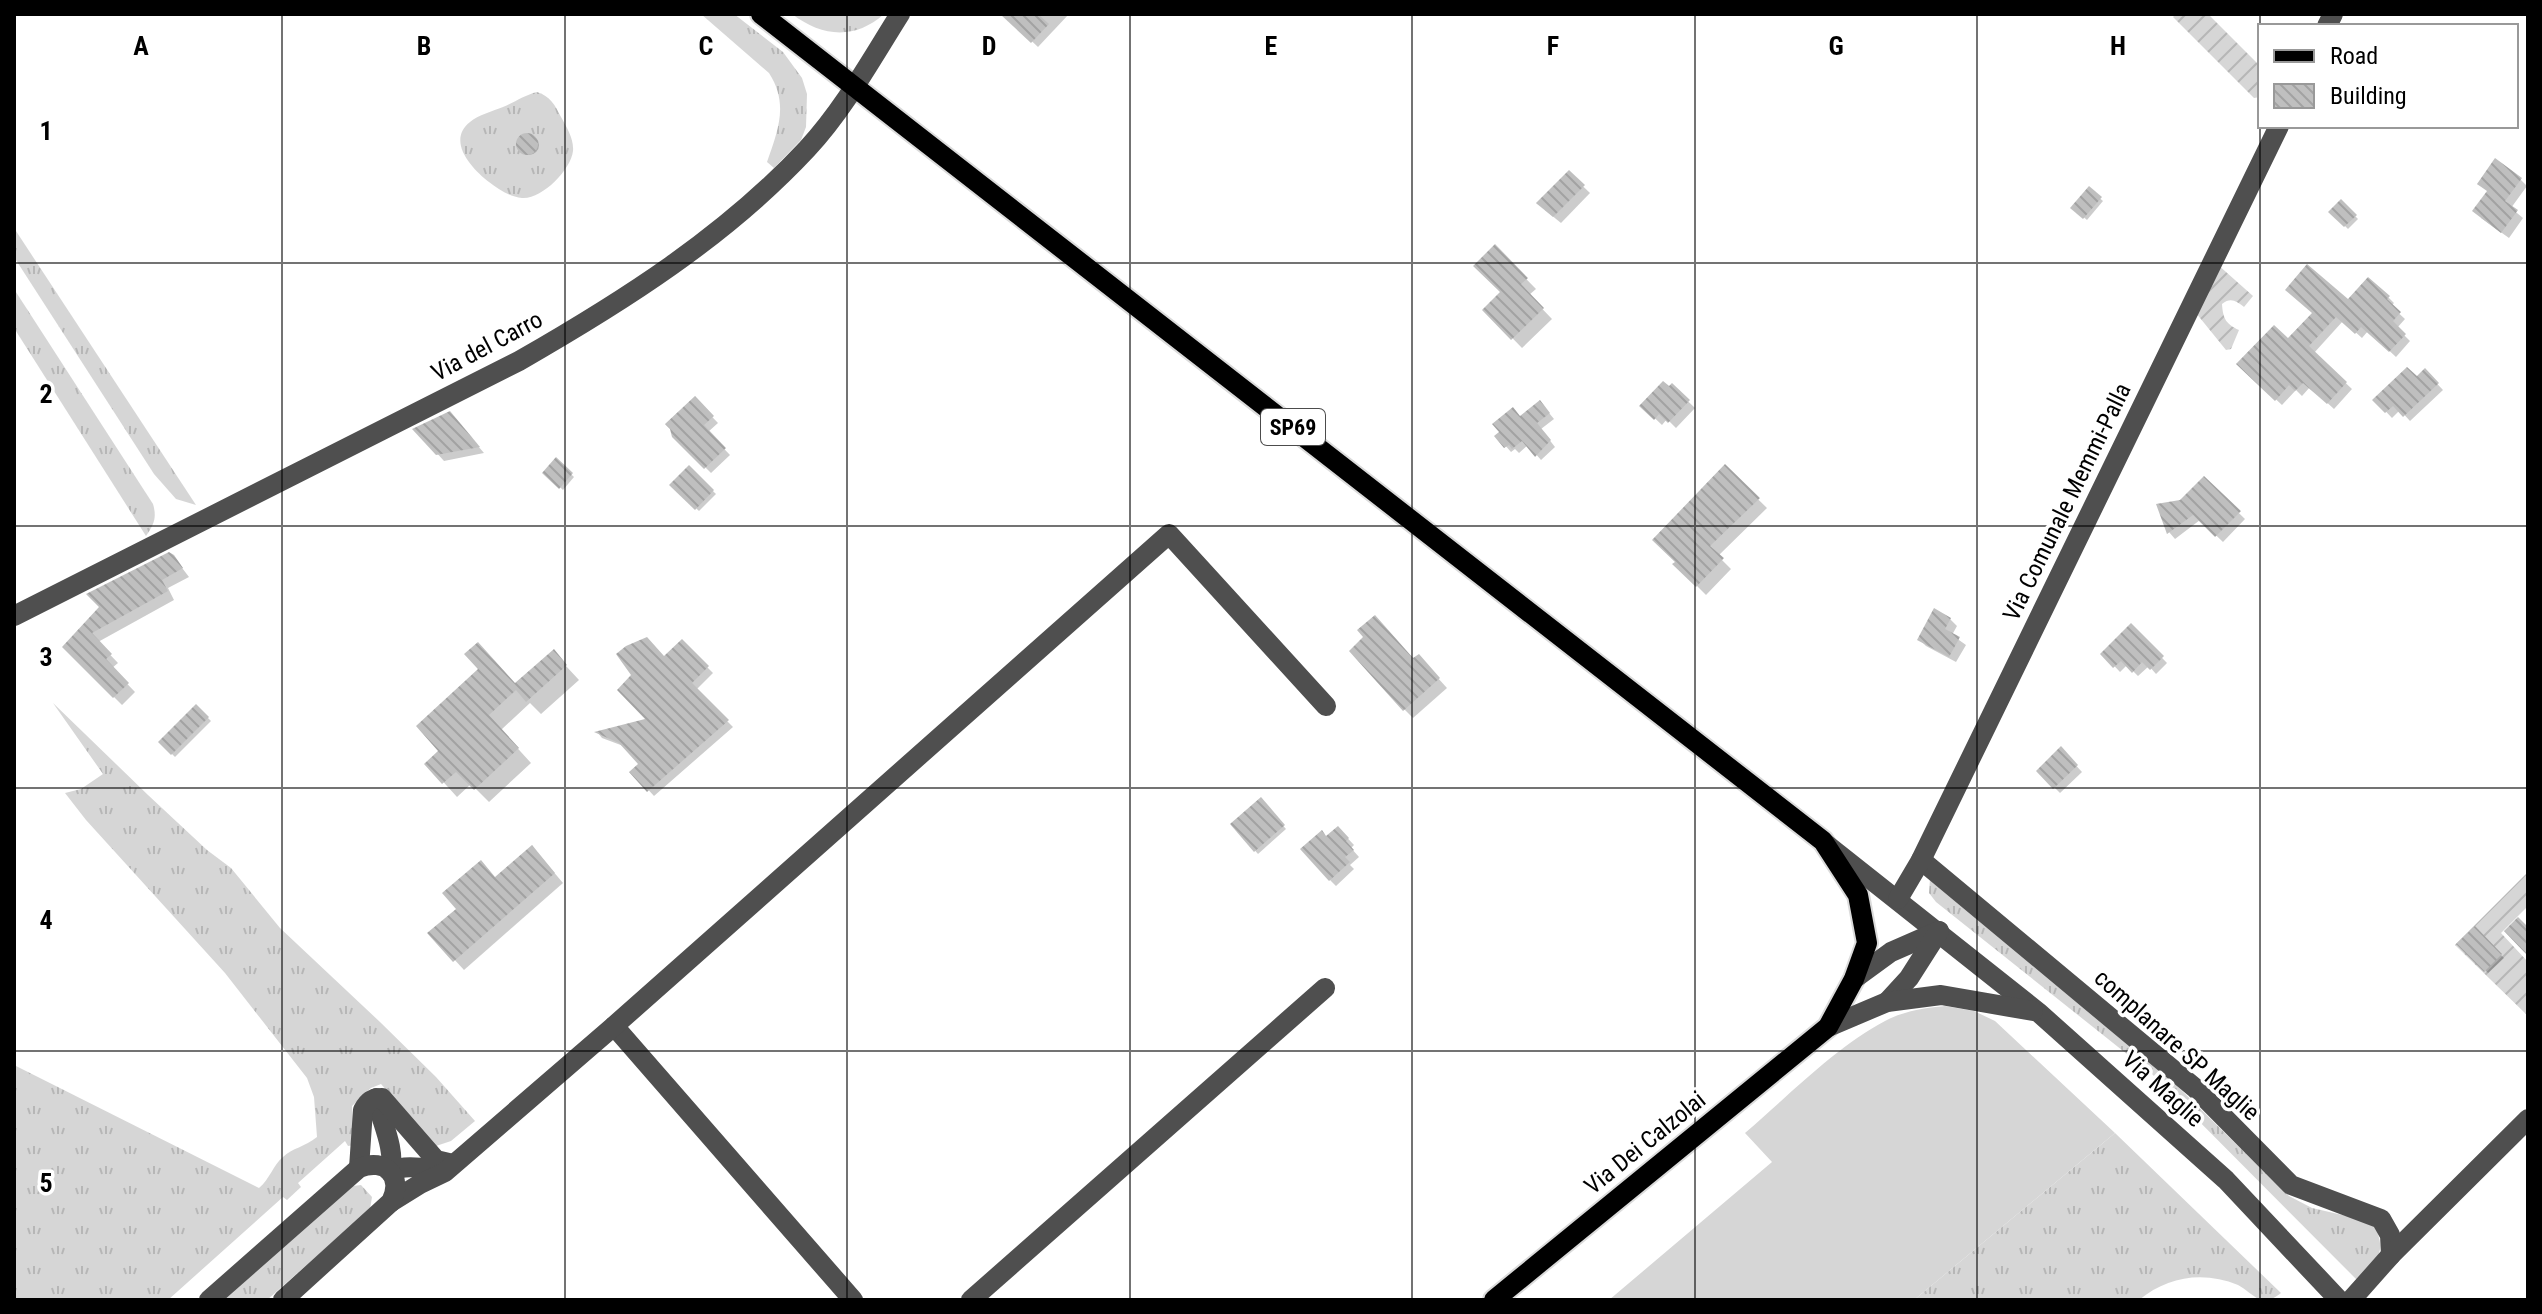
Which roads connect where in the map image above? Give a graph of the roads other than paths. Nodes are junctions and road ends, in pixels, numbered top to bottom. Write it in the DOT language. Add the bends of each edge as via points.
graph roads {
  1 [pos="761,14"];
  2 [pos="900,14"];
  3 [pos="856,85"];
  4 [pos="2278,128"];
  5 [pos="14,616"];
  6 [pos="1326,706"];
  7 [pos="1823,841"];
  8 [pos="1921,860"];
  9 [pos="1898,899"];
  10 [pos="1939,931"];
  11 [pos="1854,979"];
  12 [pos="1325,988"];
  13 [pos="1887,1002"];
  14 [pos="2038,1012"];
  15 [pos="614,1026"];
  16 [pos="1828,1027"];
  17 [pos="376,1098"];
  18 [pos="2528,1119"];
  19 [pos="453,1164"];
  20 [pos="359,1168"];
  21 [pos="390,1172"];
  22 [pos="391,1202"];
  23 [pos="2391,1255"];
  24 [pos="209,1300"];
  25 [pos="283,1300"];
  26 [pos="853,1300"];
  27 [pos="971,1300"];
  28 [pos="1494,1300"];
  29 [pos="2339,1300"];
  30 [pos="2351,1300"];
  1 -- 3 [label="main road, SP69"];
  2 -- 3 [label="street, Via del Carro"];
  3 -- 5 [label="street, Via del Carro" via="808,148 757,198 694,249 586,322 519,361"];
  3 -- 7 [label="main road, SP69"];
  4 -- 8 [label="street, Via Comunale Memmi-Palla"];
  6 -- 15 [label="street" via="1169,534"];
  7 -- 9 [label="street, SP69"];
  7 -- 11 [label="main road" via="1858,895 1867,943"];
  8 -- 9 [label="street, Via Comunale Memmi-Palla"];
  8 -- 23 [label="street, complanare SP Maglie" via="2195,1088 2291,1185 2381,1219 2390,1235"];
  9 -- 10 [label="street, SP69"];
  10 -- 11 [label="street" via="1891,952"];
  10 -- 13 [label="street"];
  10 -- 14 [label="street, Via Maglie"];
  11 -- 16 [label="main road"];
  12 -- 27 [label="street"];
  13 -- 14 [label="street" via="1941,995"];
  13 -- 16 [label="street"];
  14 -- 29 [label="street, Via Maglie" via="2226,1180"];
  15 -- 19 [label="street"];
  15 -- 26 [label="street"];
  16 -- 28 [label="main road, Via Dei Calzolai"];
  17 -- 19 [label="street" via="382,1098 436,1160"];
  17 -- 20 [label="street" via="363,1110"];
  17 -- 21 [label="street" via="391,1151"];
  18 -- 23 [label="street"];
  19 -- 21 [label="street"];
  19 -- 22 [label="street"];
  20 -- 21 [label="street" via="378,1164"];
  20 -- 24 [label="street"];
  21 -- 22 [label="street" via="396,1184"];
  22 -- 25 [label="street"];
  23 -- 30 [label="street"];
}
